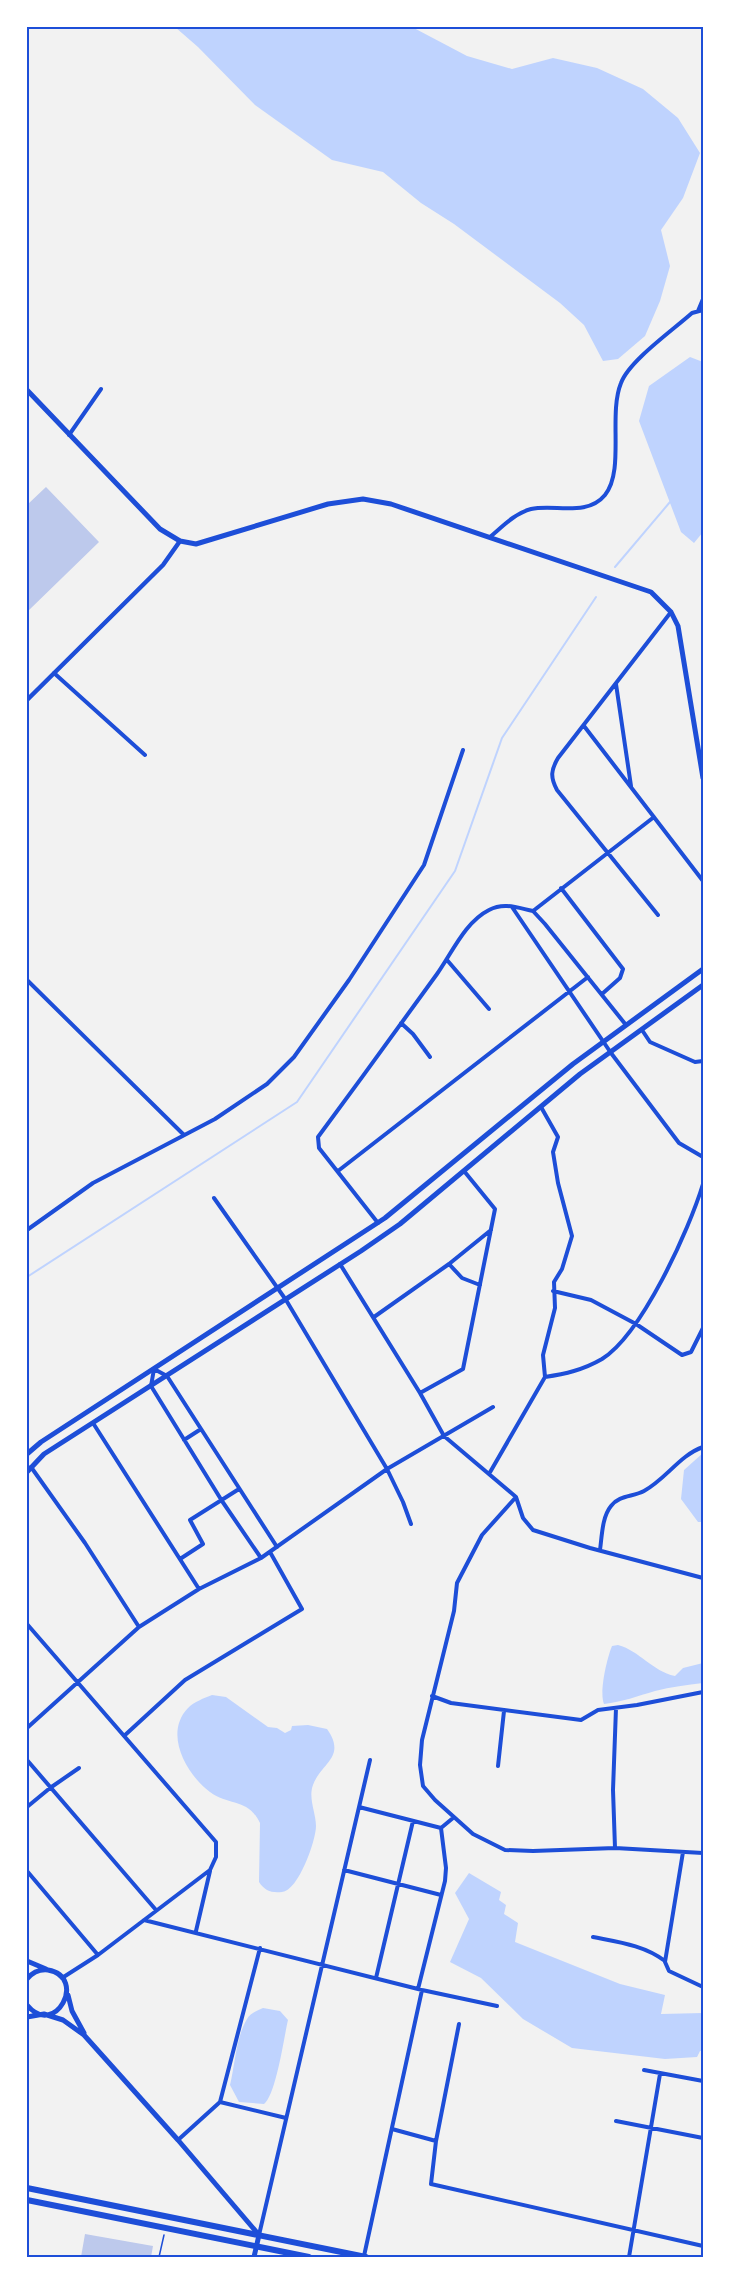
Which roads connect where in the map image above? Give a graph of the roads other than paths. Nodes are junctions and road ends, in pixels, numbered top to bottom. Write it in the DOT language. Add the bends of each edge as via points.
graph roads {
  1 [pos="703,299"];
  2 [pos="703,310"];
  3 [pos="697,311"];
  4 [pos="101,389"];
  5 [pos="27,390"];
  6 [pos="69,435"];
  7 [pos="489,537"];
  8 [pos="180,541"];
  9 [pos="671,612"];
  10 [pos="54,673"];
  11 [pos="616,683"];
  12 [pos="27,700"];
  13 [pos="584,726"];
  14 [pos="463,750"];
  15 [pos="145,755"];
  16 [pos="703,778"];
  17 [pos="631,787"];
  18 [pos="654,817"];
  19 [pos="608,852"];
  20 [pos="703,882"];
  21 [pos="561,888"];
  22 [pos="511,906"];
  23 [pos="533,911"];
  24 [pos="658,915"];
  25 [pos="447,960"];
  26 [pos="703,969"];
  27 [pos="588,977"];
  28 [pos="27,980"];
  29 [pos="703,985"];
  30 [pos="569,991"];
  31 [pos="602,994"];
  32 [pos="489,1009"];
  33 [pos="401,1023"];
  34 [pos="626,1026"];
  35 [pos="642,1030"];
  36 [pos="603,1042"];
  37 [pos="611,1053"];
  38 [pos="430,1057"];
  39 [pos="703,1061"];
  40 [pos="542,1107"];
  41 [pos="184,1135"];
  42 [pos="703,1157"];
  43 [pos="338,1171"];
  44 [pos="464,1171"];
  45 [pos="703,1184"];
  46 [pos="214,1198"];
  47 [pos="378,1223"];
  48 [pos="491,1229"];
  49 [pos="27,1230"];
  50 [pos="352,1240"];
  51 [pos="361,1251"];
  52 [pos="340,1264"];
  53 [pos="449,1264"];
  54 [pos="480,1285"];
  55 [pos="278,1289"];
  56 [pos="553,1291"];
  57 [pos="286,1299"];
  58 [pos="374,1317"];
  59 [pos="636,1324"];
  60 [pos="703,1328"];
  61 [pos="154,1369"];
  62 [pos="166,1376"];
  63 [pos="545,1377"];
  64 [pos="150,1386"];
  65 [pos="420,1394"];
  66 [pos="493,1407"];
  67 [pos="93,1423"];
  68 [pos="201,1429"];
  69 [pos="444,1436"];
  70 [pos="184,1440"];
  71 [pos="703,1447"];
  72 [pos="27,1454"];
  73 [pos="29,1469"];
  74 [pos="387,1469"];
  75 [pos="489,1474"];
  76 [pos="240,1489"];
  77 [pos="516,1497"];
  78 [pos="222,1501"];
  79 [pos="411,1524"];
  80 [pos="277,1547"];
  81 [pos="600,1550"];
  82 [pos="270,1552"];
  83 [pos="261,1558"];
  84 [pos="180,1559"];
  85 [pos="703,1578"];
  86 [pos="199,1588"];
  87 [pos="27,1624"];
  88 [pos="139,1627"];
  89 [pos="77,1682"];
  90 [pos="703,1692"];
  91 [pos="432,1696"];
  92 [pos="616,1708"];
  93 [pos="504,1711"];
  94 [pos="27,1728"];
  95 [pos="124,1736"];
  96 [pos="27,1760"];
  97 [pos="370,1760"];
  98 [pos="498,1766"];
  99 [pos="79,1768"];
  100 [pos="50,1788"];
  101 [pos="359,1807"];
  102 [pos="27,1808"];
  103 [pos="453,1818"];
  104 [pos="413,1821"];
  105 [pos="441,1828"];
  106 [pos="615,1848"];
  107 [pos="682,1852"];
  108 [pos="703,1853"];
  109 [pos="27,1870"];
  110 [pos="210,1870"];
  111 [pos="344,1870"];
  112 [pos="398,1884"];
  113 [pos="441,1895"];
  114 [pos="156,1910"];
  115 [pos="144,1919"];
  116 [pos="196,1931"];
  117 [pos="593,1937"];
  118 [pos="260,1948"];
  119 [pos="98,1955"];
  120 [pos="27,1961"];
  121 [pos="666,1962"];
  122 [pos="321,1964"];
  123 [pos="50,1970"];
  124 [pos="62,1978"];
  125 [pos="376,1978"];
  126 [pos="27,1979"];
  127 [pos="703,1987"];
  128 [pos="420,1989"];
  129 [pos="67,1992"];
  130 [pos="27,2005"];
  131 [pos="497,2006"];
  132 [pos="44,2014"];
  133 [pos="27,2017"];
  134 [pos="459,2024"];
  135 [pos="84,2035"];
  136 [pos="644,2070"];
  137 [pos="660,2074"];
  138 [pos="703,2081"];
  139 [pos="220,2102"];
  140 [pos="286,2118"];
  141 [pos="616,2121"];
  142 [pos="651,2127"];
  143 [pos="392,2129"];
  144 [pos="703,2138"];
  145 [pos="178,2140"];
  146 [pos="436,2141"];
  147 [pos="27,2188"];
  148 [pos="27,2200"];
  149 [pos="635,2230"];
  150 [pos="259,2235"];
  151 [pos="256,2246"];
  152 [pos="703,2246"];
  153 [pos="254,2257"];
  154 [pos="309,2257"];
  155 [pos="365,2257"];
  156 [pos="629,2257"];
  1 -- 3 [label="street"];
  2 -- 3 [label="street"];
  3 -- 7 [label="street" via="629,369 621,382 616,400 614,477 607,493 597,503 585,507 519,513"];
  4 -- 6 [label="street"];
  5 -- 6 [label="main road"];
  6 -- 8 [label="main road" via="160,529"];
  7 -- 8 [label="main road" via="392,504 363,499 328,504 196,544"];
  7 -- 9 [label="main road" via="651,592"];
  8 -- 10 [label="street" via="163,565"];
  9 -- 11 [label="street"];
  9 -- 16 [label="main road" via="684,657"];
  10 -- 12 [label="street"];
  10 -- 15 [label="street"];
  11 -- 13 [label="street"];
  11 -- 17 [label="street"];
  13 -- 17 [label="street"];
  13 -- 19 [label="street" via="553,766 552,781"];
  14 -- 41 [label="street" via="424,865 338,997 294,1057 273,1078 215,1119"];
  17 -- 18 [label="street"];
  18 -- 19 [label="street"];
  18 -- 20 [label="street"];
  19 -- 21 [label="street"];
  19 -- 24 [label="street"];
  21 -- 23 [label="street"];
  21 -- 31 [label="street" via="623,969 620,978"];
  22 -- 23 [label="street"];
  22 -- 25 [label="street" via="499,905 486,911 470,925"];
  22 -- 30 [label="street"];
  23 -- 27 [label="street"];
  25 -- 32 [label="street"];
  25 -- 33 [label="street"];
  26 -- 34 [label="main road"];
  27 -- 30 [label="street"];
  27 -- 31 [label="street"];
  28 -- 41 [label="street"];
  29 -- 35 [label="main road"];
  30 -- 36 [label="street"];
  30 -- 43 [label="street"];
  31 -- 34 [label="street"];
  33 -- 38 [label="street"];
  33 -- 43 [label="street" via="318,1137 319,1148"];
  34 -- 36 [label="main road"];
  35 -- 37 [label="main road"];
  35 -- 39 [label="street" via="650,1042 695,1062"];
  36 -- 37 [label="street"];
  36 -- 47 [label="main road"];
  37 -- 40 [label="main road"];
  37 -- 42 [label="street" via="679,1143"];
  40 -- 44 [label="main road"];
  40 -- 56 [label="street" via="558,1137 553,1152 572,1236"];
  41 -- 49 [label="street" via="93,1183"];
  43 -- 47 [label="street"];
  44 -- 48 [label="street" via="495,1209"];
  44 -- 51 [label="main road"];
  45 -- 59 [label="street" via="693,1216"];
  46 -- 55 [label="street"];
  47 -- 50 [label="main road"];
  48 -- 53 [label="street"];
  48 -- 54 [label="street"];
  50 -- 51 [label="main road"];
  50 -- 55 [label="main road"];
  51 -- 52 [label="main road"];
  52 -- 57 [label="main road"];
  52 -- 58 [label="street"];
  53 -- 54 [label="street" via="462,1278"];
  53 -- 58 [label="street"];
  54 -- 65 [label="street" via="463,1369"];
  55 -- 57 [label="street"];
  55 -- 61 [label="main road"];
  56 -- 59 [label="street" via="591,1300"];
  56 -- 63 [label="street" via="555,1308 543,1355"];
  57 -- 62 [label="main road"];
  57 -- 74 [label="street"];
  58 -- 65 [label="street"];
  59 -- 60 [label="street" via="685,1356"];
  59 -- 63 [label="street" via="603,1358 574,1373"];
  61 -- 62 [label="street"];
  61 -- 64 [label="street"];
  61 -- 72 [label="main road"];
  62 -- 64 [label="main road"];
  62 -- 68 [label="street"];
  63 -- 75 [label="street"];
  64 -- 67 [label="main road"];
  64 -- 70 [label="street"];
  65 -- 69 [label="street"];
  66 -- 69 [label="street"];
  67 -- 73 [label="main road" via="44,1454"];
  67 -- 84 [label="street"];
  68 -- 70 [label="street"];
  68 -- 76 [label="street"];
  69 -- 74 [label="street"];
  69 -- 75 [label="street"];
  70 -- 78 [label="street"];
  71 -- 81 [label="street" via="690,1452 646,1490 612,1504 605,1518"];
  73 -- 88 [label="street" via="85,1543"];
  74 -- 79 [label="street"];
  74 -- 80 [label="street"];
  75 -- 77 [label="street"];
  76 -- 78 [label="street"];
  76 -- 80 [label="street"];
  77 -- 81 [label="street" via="523,1518 533,1530"];
  77 -- 91 [label="street" via="483,1535 457,1583 454,1611"];
  78 -- 83 [label="street"];
  78 -- 84 [label="street" via="190,1521 203,1544"];
  80 -- 82 [label="street"];
  81 -- 85 [label="street"];
  82 -- 83 [label="street"];
  82 -- 95 [label="street" via="302,1609 185,1680"];
  83 -- 86 [label="street"];
  84 -- 86 [label="street"];
  86 -- 88 [label="street"];
  87 -- 89 [label="street"];
  88 -- 89 [label="street"];
  89 -- 94 [label="street"];
  89 -- 95 [label="street"];
  90 -- 92 [label="street"];
  91 -- 93 [label="street"];
  91 -- 103 [label="street" via="422,1740 423,1786"];
  92 -- 93 [label="street" via="598,1710 581,1720"];
  92 -- 106 [label="street"];
  93 -- 98 [label="street"];
  95 -- 110 [label="street" via="216,1842 216,1857"];
  96 -- 100 [label="street"];
  97 -- 101 [label="street"];
  99 -- 100 [label="street"];
  100 -- 102 [label="street"];
  100 -- 114 [label="street"];
  101 -- 104 [label="street"];
  101 -- 111 [label="street"];
  103 -- 105 [label="street"];
  103 -- 106 [label="street" via="473,1834 505,1850"];
  104 -- 105 [label="street"];
  104 -- 112 [label="street"];
  105 -- 113 [label="street" via="446,1868"];
  106 -- 107 [label="street"];
  107 -- 108 [label="street"];
  107 -- 121 [label="street"];
  109 -- 119 [label="street"];
  110 -- 114 [label="street"];
  110 -- 116 [label="street"];
  111 -- 112 [label="street"];
  111 -- 122 [label="street"];
  112 -- 113 [label="street"];
  112 -- 125 [label="street"];
  113 -- 128 [label="street"];
  114 -- 115 [label="street"];
  115 -- 116 [label="street"];
  115 -- 119 [label="street"];
  116 -- 118 [label="street"];
  117 -- 121 [label="street" via="642,1948"];
  118 -- 122 [label="street"];
  118 -- 139 [label="street"];
  119 -- 124 [label="street"];
  120 -- 123 [label="main road"];
  121 -- 127 [label="street" via="669,1971"];
  122 -- 125 [label="street"];
  122 -- 140 [label="street"];
  123 -- 124 [label="main road"];
  123 -- 126 [label="main road" via="36,1972"];
  124 -- 129 [label="main road"];
  125 -- 128 [label="street"];
  128 -- 131 [label="street"];
  128 -- 143 [label="street"];
  129 -- 132 [label="main road" via="63,2005"];
  129 -- 135 [label="main road"];
  130 -- 132 [label="main road"];
  132 -- 133 [label="main road"];
  132 -- 135 [label="main road" via="63,2020"];
  134 -- 146 [label="street"];
  135 -- 145 [label="main road"];
  136 -- 137 [label="street"];
  137 -- 138 [label="street"];
  137 -- 142 [label="street"];
  139 -- 140 [label="street"];
  139 -- 145 [label="street"];
  140 -- 150 [label="street"];
  141 -- 142 [label="street"];
  142 -- 144 [label="street"];
  142 -- 149 [label="street"];
  143 -- 146 [label="street"];
  143 -- 155 [label="street"];
  145 -- 150 [label="main road"];
  146 -- 149 [label="street" via="431,2184"];
  147 -- 150 [label="main road"];
  148 -- 151 [label="main road"];
  149 -- 152 [label="street"];
  149 -- 156 [label="street"];
  150 -- 151 [label="main road"];
  150 -- 155 [label="main road"];
  151 -- 153 [label="main road"];
  151 -- 154 [label="main road"];
}
